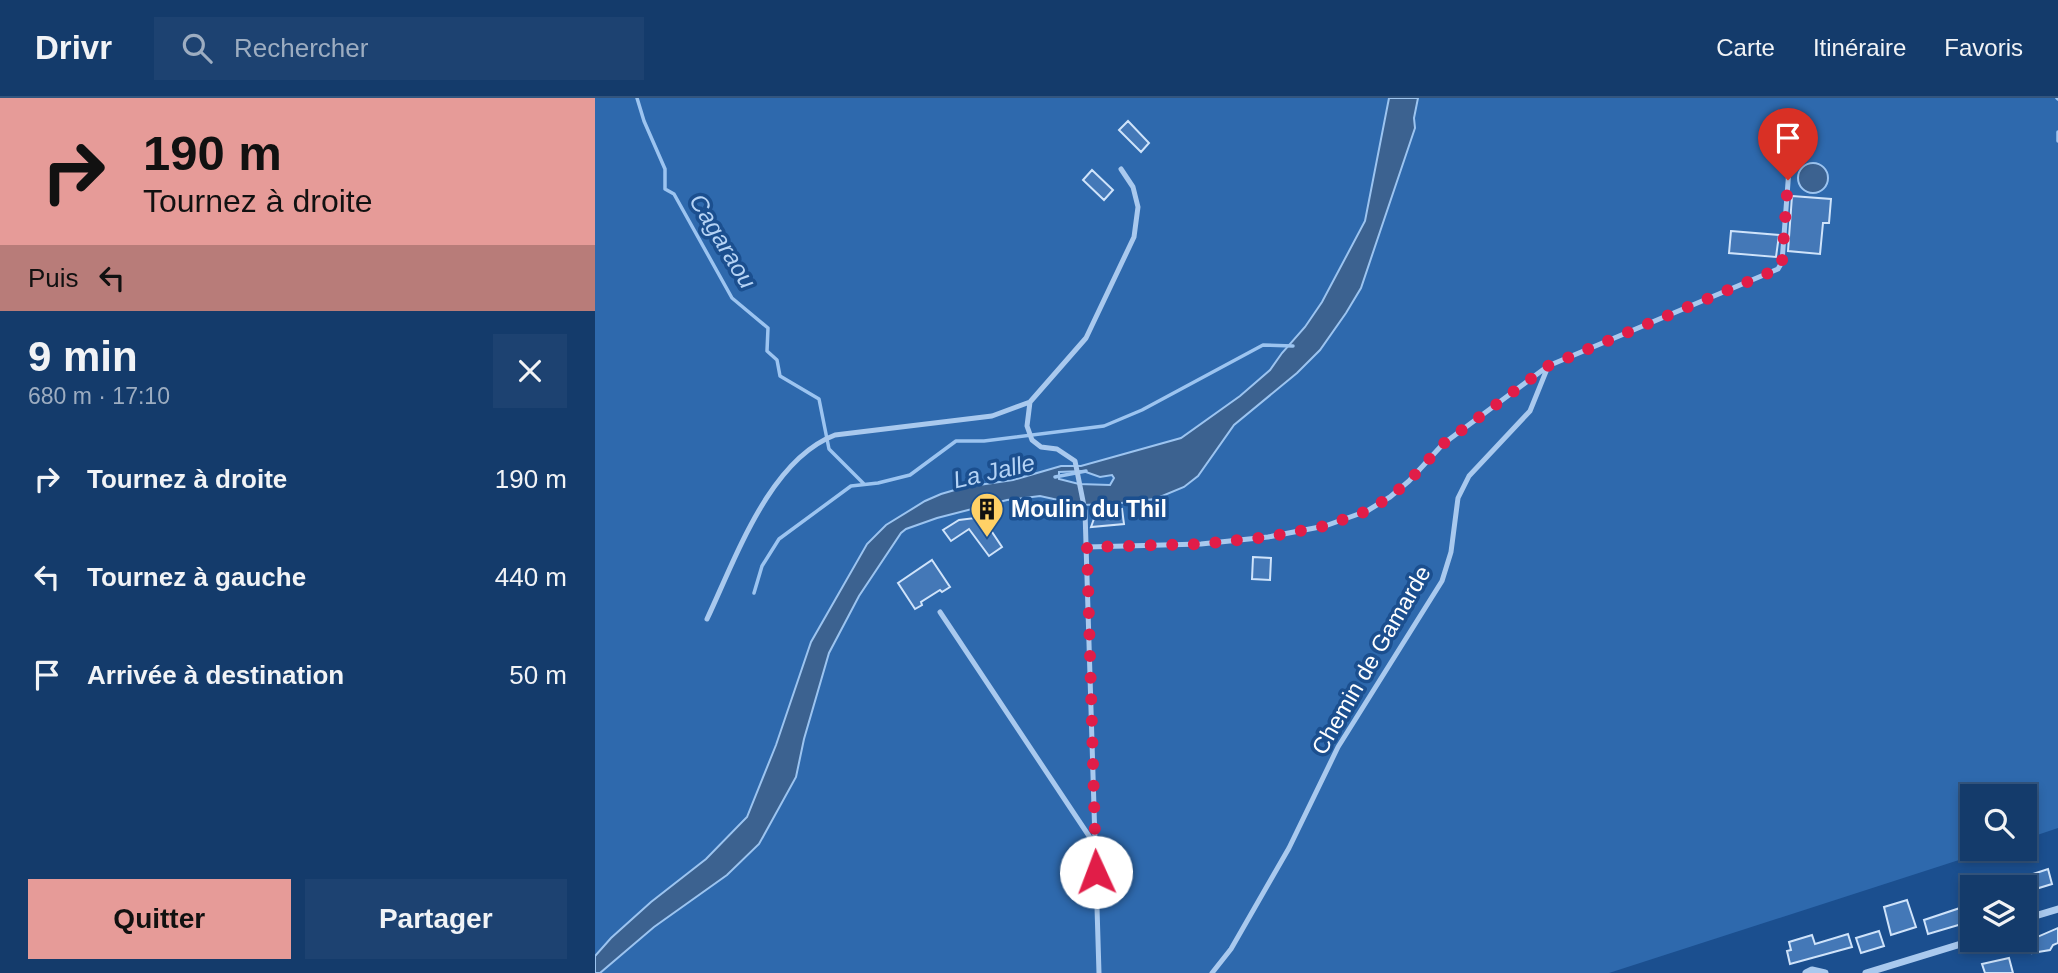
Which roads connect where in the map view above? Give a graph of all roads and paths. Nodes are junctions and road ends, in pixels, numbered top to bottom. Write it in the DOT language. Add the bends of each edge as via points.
graph roads {
  1 [pos="1790,156"];
  2 [pos="1121,169"];
  3 [pos="1548,366"];
  4 [pos="1030,402"];
  5 [pos="1087,547"];
  6 [pos="940,612"];
  7 [pos="707,619"];
  8 [pos="1096,847"];
  9 [pos="2058,909"];
  10 [pos="2037,915"];
  11 [pos="1960,944"];
  12 [pos="1099,973"];
  13 [pos="1212,973"];
  14 [pos="1806,973"];
  15 [pos="1825,973"];
  16 [pos="1866,973"];
  1 -- 3 [label="lane" via="1778,269"];
  2 -- 4 [label="lane" via="1133,187 1138,207 1133,237 1086,338"];
  3 -- 5 [label="lane" via="1443,444 1409,481 1367,511 1325,526 1268,537"];
  3 -- 13 [label="lane, Chemin de Gamarde" via="1530,411 1469,476 1458,498 1451,552 1441,581 1338,747 1289,848"];
  4 -- 5 [label="lane" via="1027,426 1032,440 1075,461"];
  4 -- 7 [label="lane" via="992,416 821,440 802,453 773,486"];
  5 -- 8 [label="lane"];
  6 -- 8 [label="lane"];
  8 -- 12 [label="lane"];
  9 -- 10 [label="street"];
  11 -- 16 [label="street"];
  14 -- 15 [label="street"];
}
